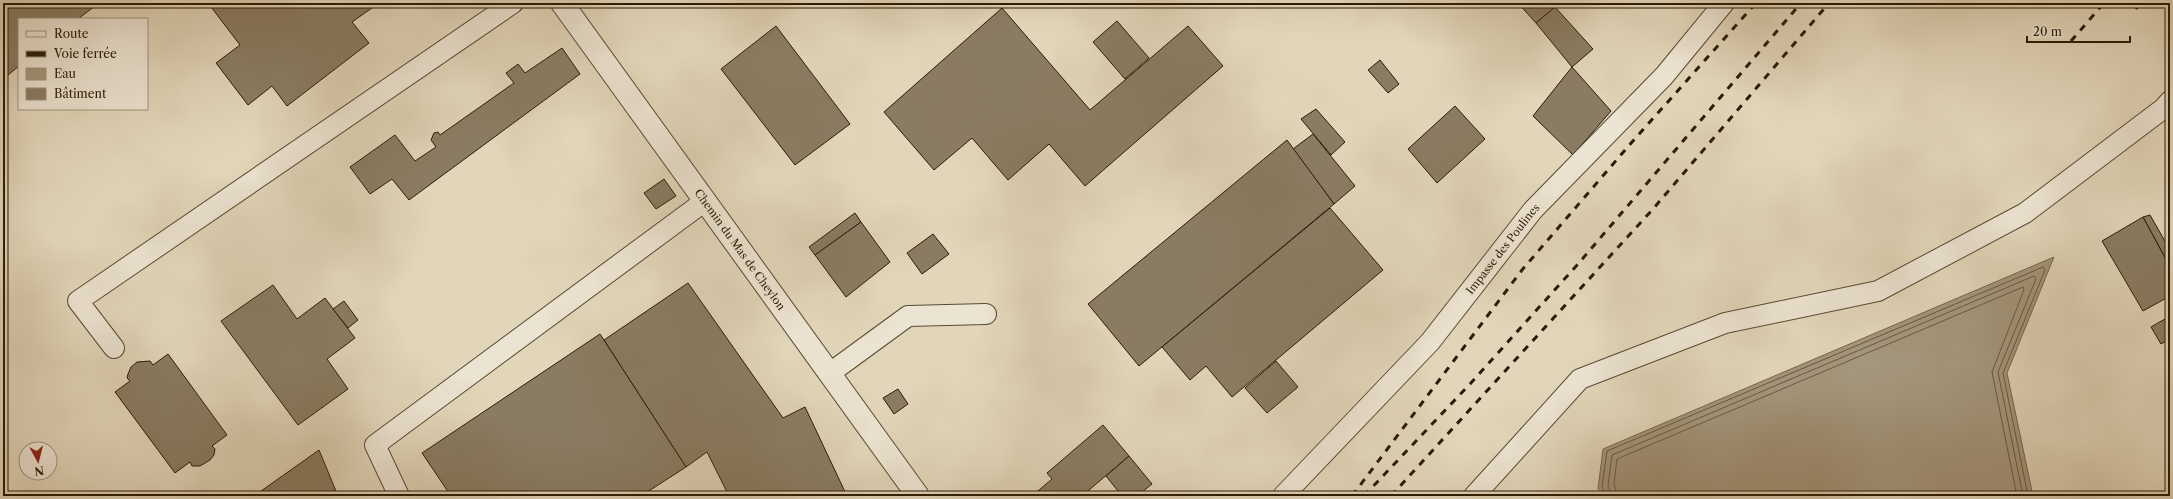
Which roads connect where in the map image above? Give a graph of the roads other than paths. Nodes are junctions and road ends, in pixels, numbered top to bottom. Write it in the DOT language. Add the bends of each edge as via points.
graph roads {
  1 [pos="513,3"];
  2 [pos="562,3"];
  3 [pos="1724,3"];
  4 [pos="2170,101"];
  5 [pos="705,201"];
  6 [pos="986,314"];
  7 [pos="114,348"];
  8 [pos="830,373"];
  9 [pos="399,496"];
  10 [pos="918,496"];
  11 [pos="1283,496"];
  12 [pos="1474,496"];
  1 -- 7 [label="lane" via="78,301"];
  2 -- 5 [label="street, Chemin du Mas de Cheylon"];
  3 -- 11 [label="lane, Impasse des Poulines" via="1664,76 1533,210 1430,342"];
  4 -- 12 [label="lane" via="2025,213 1878,291 1725,323 1580,379"];
  5 -- 8 [label="street, Chemin du Mas de Cheylon"];
  5 -- 9 [label="lane" via="375,444"];
  6 -- 8 [label="lane" via="908,316"];
  8 -- 10 [label="street, Chemin du Mas de Cheylon"];
}
